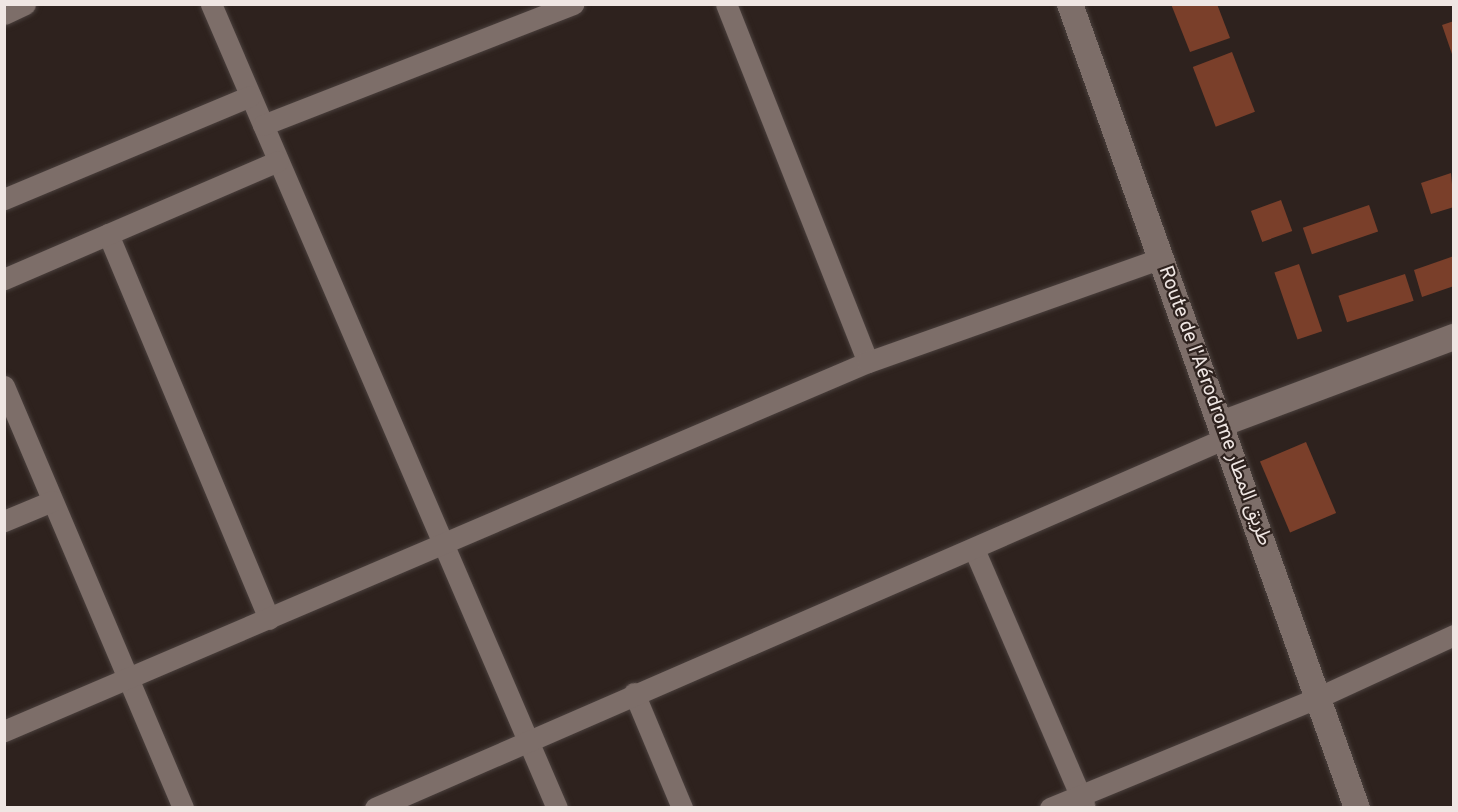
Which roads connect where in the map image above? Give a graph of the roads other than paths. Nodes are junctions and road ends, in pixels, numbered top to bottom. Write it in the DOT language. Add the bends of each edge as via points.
graph roads {
  1 [pos="25,4"];
  2 [pos="211,4"];
  3 [pos="573,4"];
  4 [pos="726,4"];
  5 [pos="1070,4"];
  6 [pos="4,14"];
  7 [pos="250,96"];
  8 [pos="263,125"];
  9 [pos="278,161"];
  10 [pos="4,199"];
  11 [pos="108,234"];
  12 [pos="1162,258"];
  13 [pos="4,279"];
  14 [pos="1454,337"];
  15 [pos="868,362"];
  16 [pos="4,386"];
  17 [pos="1224,431"];
  18 [pos="52,501"];
  19 [pos="4,521"];
  20 [pos="442,543"];
  21 [pos="974,549"];
  22 [pos="269,619"];
  23 [pos="1454,635"];
  24 [pos="127,679"];
  25 [pos="634,693"];
  26 [pos="1317,698"];
  27 [pos="4,731"];
  28 [pos="528,741"];
  29 [pos="1082,801"];
  30 [pos="183,807"];
  31 [pos="375,807"];
  32 [pos="556,807"];
  33 [pos="682,807"];
  34 [pos="1050,807"];
  35 [pos="1357,807"];
  1 -- 6 [label="street"];
  2 -- 7 [label="street"];
  3 -- 8 [label="street"];
  4 -- 15 [label="street"];
  5 -- 12 [label="street, Route de l'Aérodrome طريق المطار"];
  7 -- 8 [label="street"];
  7 -- 10 [label="street"];
  8 -- 9 [label="street"];
  9 -- 11 [label="street"];
  9 -- 20 [label="street"];
  11 -- 13 [label="street"];
  11 -- 22 [label="street"];
  12 -- 15 [label="street"];
  12 -- 17 [label="street, Route de l'Aérodrome طريق المطار"];
  14 -- 17 [label="street"];
  15 -- 20 [label="street"];
  16 -- 18 [label="street"];
  17 -- 21 [label="street"];
  17 -- 26 [label="street, Route de l'Aérodrome طريق المطار"];
  18 -- 19 [label="street"];
  18 -- 24 [label="street"];
  20 -- 22 [label="street"];
  20 -- 28 [label="street"];
  21 -- 25 [label="street"];
  21 -- 29 [label="street"];
  22 -- 24 [label="street"];
  23 -- 26 [label="street"];
  24 -- 27 [label="street"];
  24 -- 30 [label="street"];
  25 -- 28 [label="street"];
  25 -- 33 [label="street"];
  26 -- 29 [label="street"];
  26 -- 35 [label="street, Route de l'Aérodrome طريق المطار"];
  28 -- 31 [label="street"];
  28 -- 32 [label="street"];
  29 -- 34 [label="street"];
}
